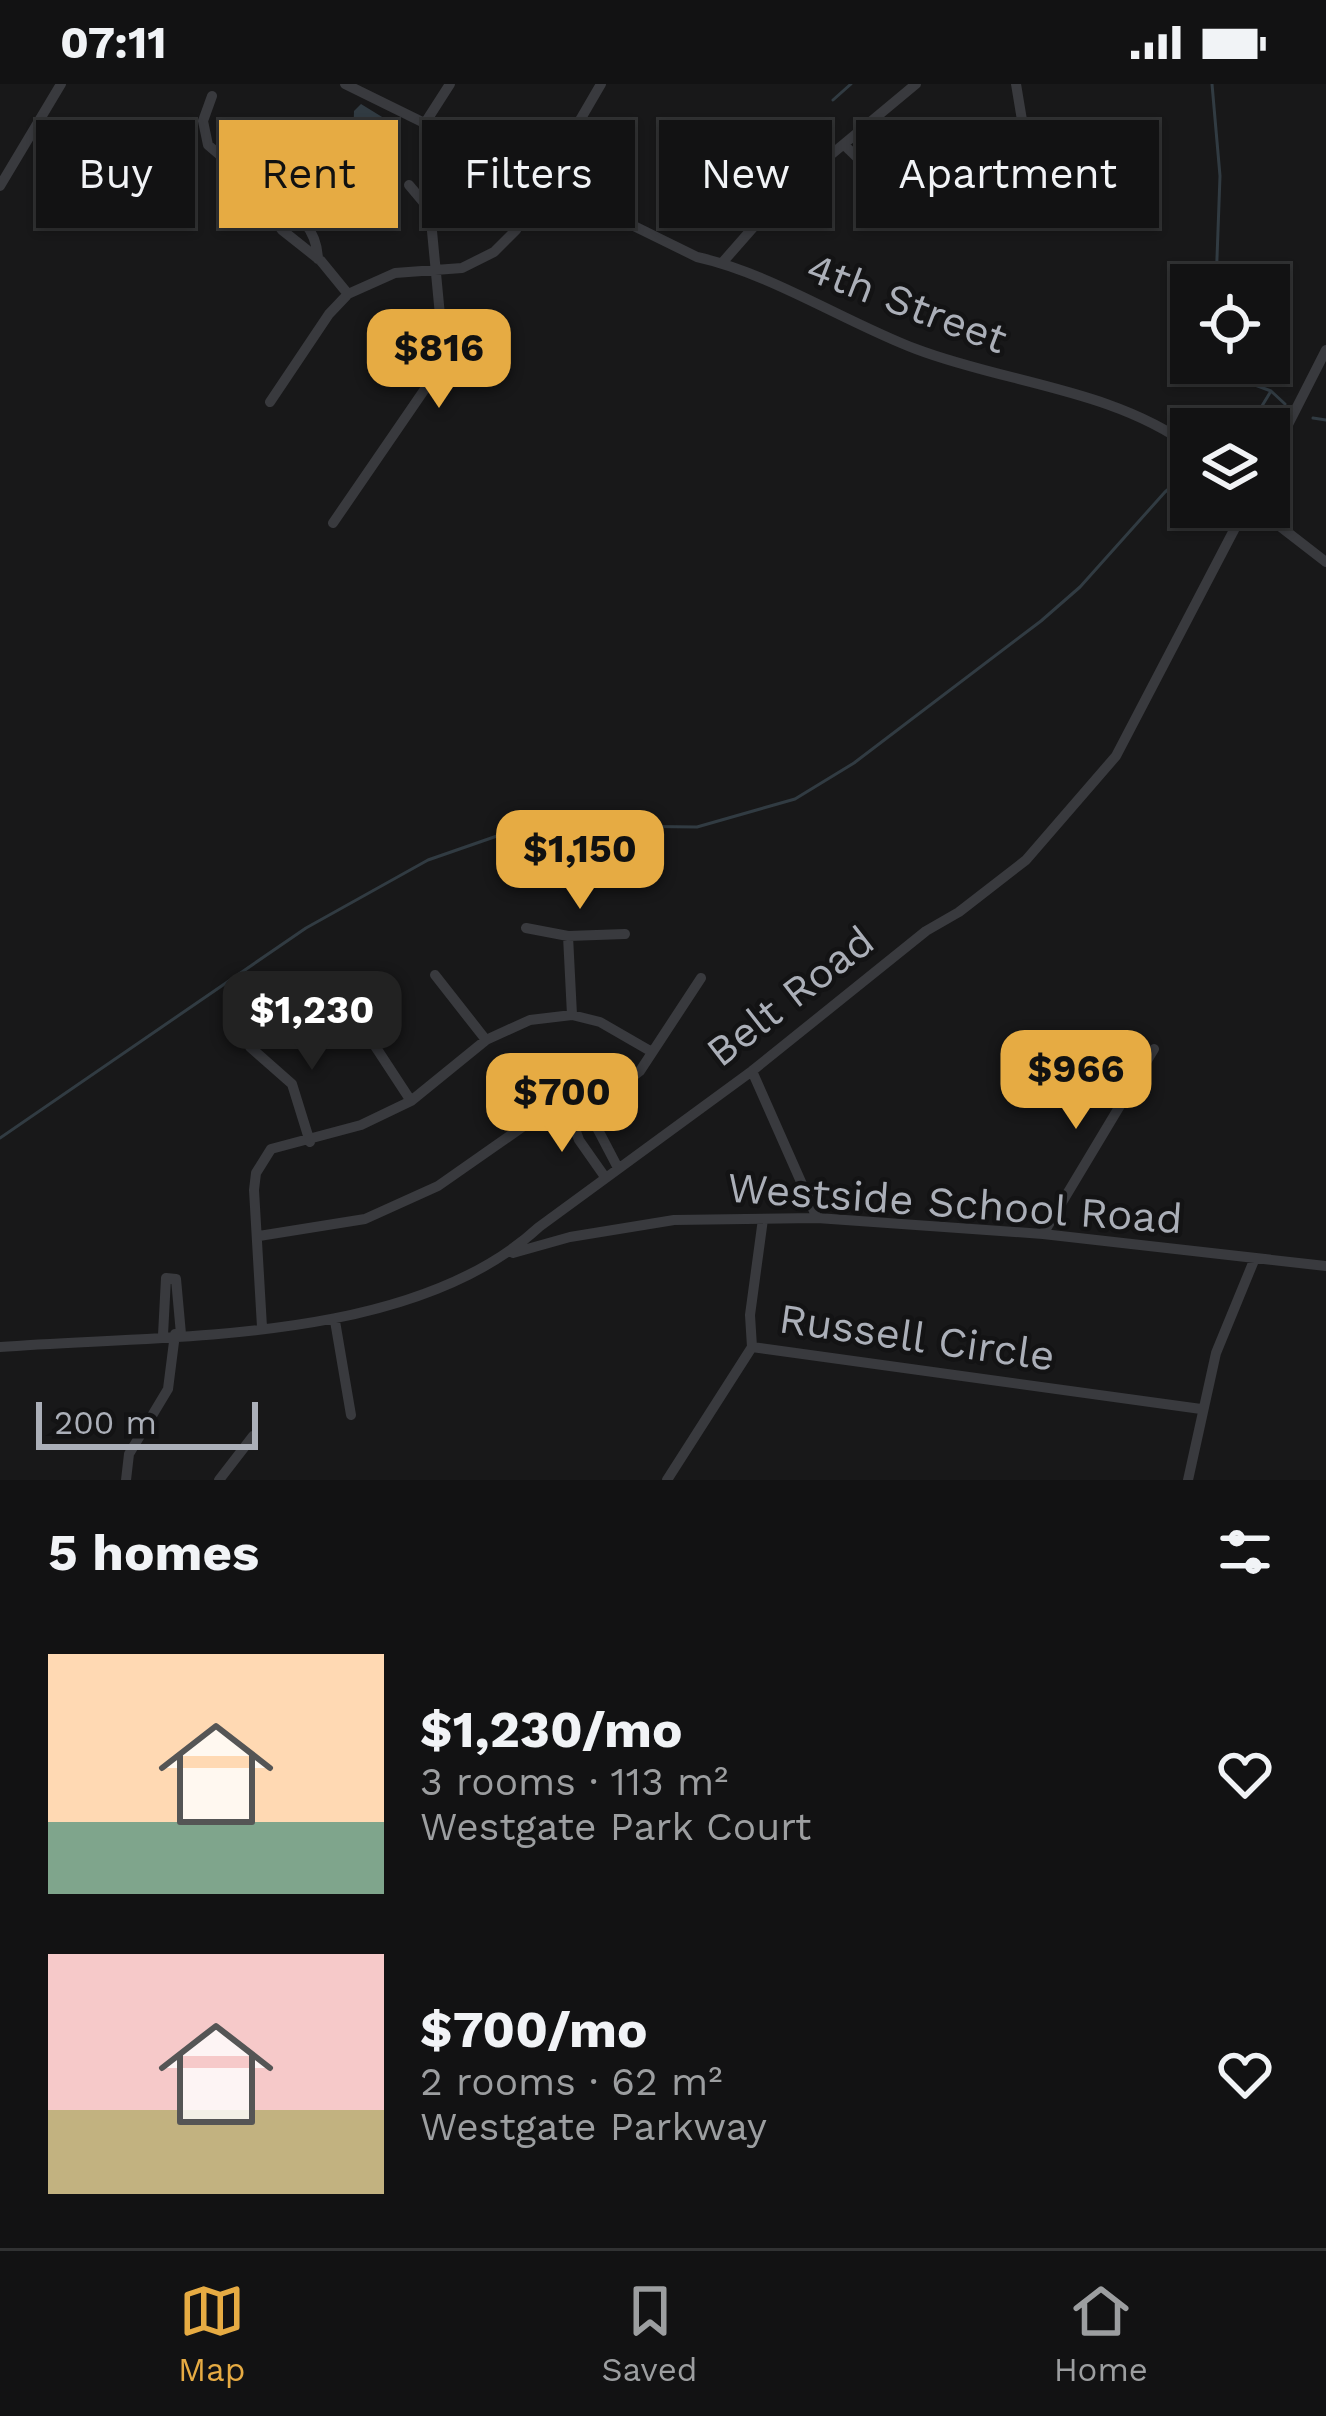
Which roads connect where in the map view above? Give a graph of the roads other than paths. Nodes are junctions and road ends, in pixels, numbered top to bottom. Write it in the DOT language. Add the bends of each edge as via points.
graph roads {
  1 [pos="61,84"];
  2 [pos="344,84"];
  3 [pos="450,84"];
  4 [pos="601,84"];
  5 [pos="916,84"];
  6 [pos="1016,84"];
  7 [pos="212,96"];
  8 [pos="427,120"];
  9 [pos="578,120"];
  10 [pos="1022,120"];
  11 [pos="422,122"];
  12 [pos="844,145"];
  13 [pos="219,155"];
  14 [pos="856,156"];
  15 [pos="409,185"];
  16 [pos="0,186"];
  17 [pos="635,227"];
  18 [pos="280,228"];
  19 [pos="309,228"];
  20 [pos="516,228"];
  21 [pos="318,259"];
  22 [pos="722,262"];
  23 [pos="436,271"];
  24 [pos="348,294"];
  25 [pos="1326,350"];
  26 [pos="270,402"];
  27 [pos="1290,421"];
  28 [pos="1170,435"];
  29 [pos="334,523"];
  30 [pos="1240,528"];
  31 [pos="1280,528"];
  32 [pos="1326,562"];
  33 [pos="526,928"];
  34 [pos="625,934"];
  35 [pos="568,935"];
  36 [pos="435,975"];
  37 [pos="701,978"];
  38 [pos="572,1015"];
  39 [pos="486,1040"];
  40 [pos="373,1042"];
  41 [pos="250,1047"];
  42 [pos="1154,1049"];
  43 [pos="652,1052"];
  44 [pos="752,1071"];
  45 [pos="411,1101"];
  46 [pos="584,1103"];
  47 [pos="568,1109"];
  48 [pos="310,1142"];
  49 [pos="618,1168"];
  50 [pos="605,1177"];
  51 [pos="817,1218"];
  52 [pos="764,1219"];
  53 [pos="1043,1234"];
  54 [pos="259,1235"];
  55 [pos="510,1254"];
  56 [pos="1255,1258"];
  57 [pos="1326,1266"];
  58 [pos="335,1321"];
  59 [pos="262,1327"];
  60 [pos="173,1334"];
  61 [pos="0,1347"];
  62 [pos="752,1347"];
  63 [pos="1202,1409"];
  64 [pos="351,1414"];
  65 [pos="253,1436"];
  66 [pos="126,1480"];
  67 [pos="219,1480"];
  68 [pos="667,1480"];
  69 [pos="1188,1480"];
  1 -- 16 [label="street"];
  2 -- 11 [label="street, 4th Street"];
  3 -- 8 [label="street"];
  4 -- 9 [label="street"];
  5 -- 12 [label="street"];
  6 -- 10 [label="street"];
  7 -- 13 [label="street" via="203,121"];
  12 -- 14 [label="street"];
  12 -- 22 [label="street" via="779,198"];
  15 -- 23 [label="street" via="430,210"];
  17 -- 22 [label="street, 4th Street"];
  18 -- 21 [label="street"];
  19 -- 21 [label="street"];
  20 -- 23 [label="street" via="494,252"];
  21 -- 24 [label="street"];
  22 -- 28 [label="street, 4th Street" via="920,351 1130,413"];
  23 -- 24 [label="street" via="395,273"];
  23 -- 29 [label="street" via="440,367"];
  24 -- 26 [label="street"];
  25 -- 27 [label="street"];
  30 -- 44 [label="street, Belt Road" via="1116,756 1026,860"];
  31 -- 32 [label="street"];
  33 -- 35 [label="street"];
  34 -- 35 [label="street"];
  35 -- 38 [label="street"];
  36 -- 39 [label="street"];
  37 -- 43 [label="street"];
  38 -- 39 [label="street" via="530,1020"];
  38 -- 43 [label="street"];
  39 -- 45 [label="street"];
  40 -- 45 [label="street"];
  41 -- 48 [label="street" via="292,1084"];
  42 -- 53 [label="street"];
  43 -- 46 [label="street" via="628,1082"];
  44 -- 49 [label="street, Belt Road"];
  44 -- 51 [label="street"];
  45 -- 48 [label="street"];
  46 -- 47 [label="street"];
  46 -- 49 [label="street"];
  47 -- 50 [label="street"];
  47 -- 54 [label="street" via="531,1121 438,1186 365,1220"];
  48 -- 54 [label="street" via="280,1144 262,1159 254,1190"];
  49 -- 50 [label="street, Belt Road"];
  50 -- 55 [label="street, Belt Road"];
  51 -- 52 [label="street, Westside School Road"];
  51 -- 53 [label="street, Westside School Road"];
  52 -- 55 [label="street, Westside School Road" via="674,1220"];
  52 -- 62 [label="street, Russell Circle"];
  53 -- 56 [label="street, Westside School Road"];
  54 -- 59 [label="street"];
  55 -- 58 [label="street, Belt Road" via="419,1298"];
  56 -- 57 [label="street, Westside School Road"];
  56 -- 63 [label="street"];
  58 -- 59 [label="street, Belt Road"];
  58 -- 64 [label="street"];
  59 -- 60 [label="street, Belt Road"];
  60 -- 61 [label="street, Belt Road"];
  60 -- 66 [label="street" via="169,1389 129,1454"];
  62 -- 63 [label="street, Russell Circle"];
  62 -- 68 [label="street"];
  63 -- 69 [label="street"];
  65 -- 67 [label="street"];
}
